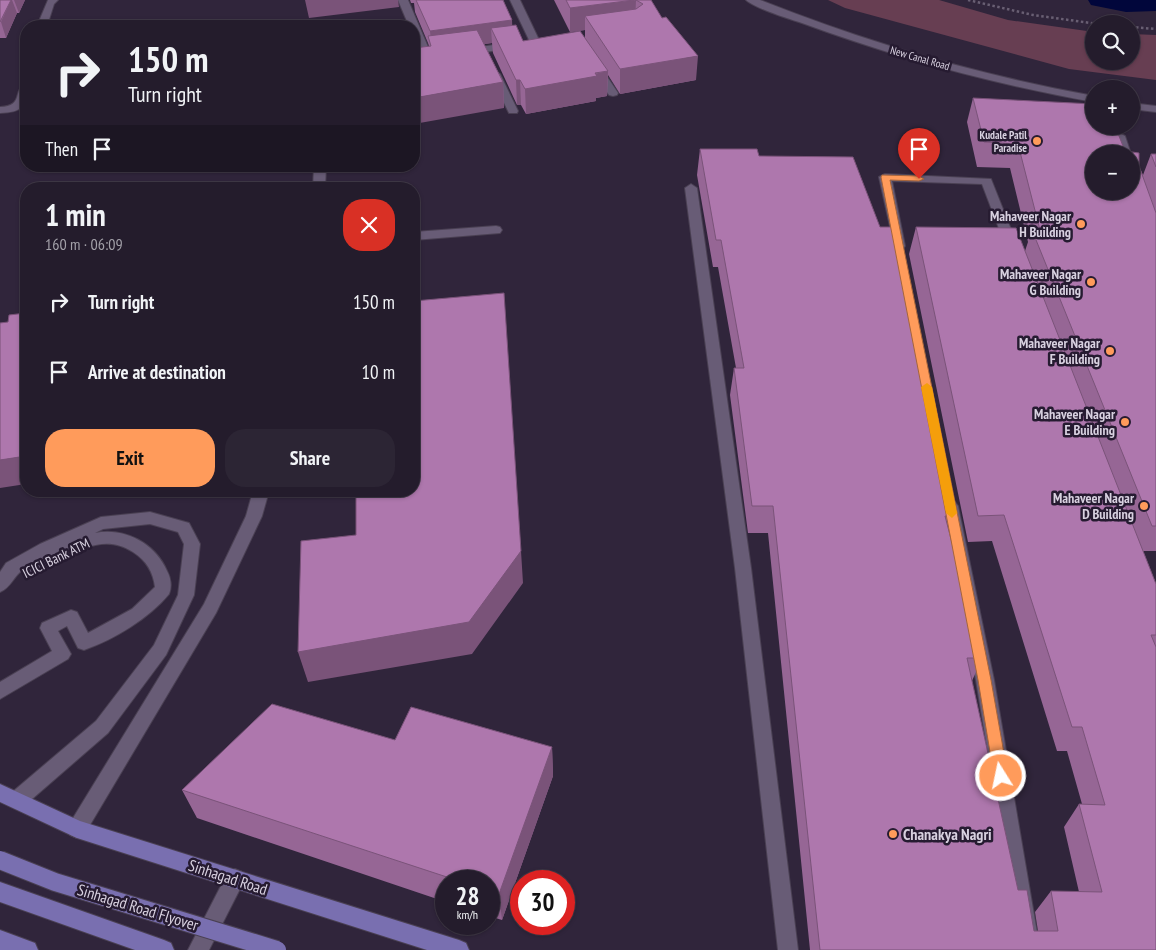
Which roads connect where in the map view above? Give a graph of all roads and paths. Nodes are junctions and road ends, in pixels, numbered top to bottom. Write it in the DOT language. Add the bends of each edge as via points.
graph roads {
  1 [pos="53,0"];
  2 [pos="515,0"];
  3 [pos="751,0"];
  4 [pos="968,0"];
  5 [pos="409,5"];
  6 [pos="44,20"];
  7 [pos="414,20"];
  8 [pos="1085,22"];
  9 [pos="1140,28"];
  10 [pos="1156,29"];
  11 [pos="420,37"];
  12 [pos="488,59"];
  13 [pos="591,60"];
  14 [pos="613,93"];
  15 [pos="1085,98"];
  16 [pos="20,103"];
  17 [pos="1140,107"];
  18 [pos="1156,109"];
  19 [pos="0,110"];
  20 [pos="513,111"];
  21 [pos="1119,136"];
  22 [pos="1122,145"];
  23 [pos="691,188"];
  24 [pos="496,230"];
  25 [pos="420,236"];
  26 [pos="1016,255"];
  27 [pos="902,264"];
  28 [pos="946,487"];
  29 [pos="260,497"];
  30 [pos="0,586"];
  31 [pos="0,691"];
  32 [pos="8,797"];
  33 [pos="77,829"];
  34 [pos="0,860"];
  35 [pos="235,879"];
  36 [pos="0,892"];
  37 [pos="0,940"];
  38 [pos="28,950"];
  39 [pos="164,950"];
  40 [pos="198,950"];
  41 [pos="277,950"];
  42 [pos="459,950"];
  43 [pos="788,950"];
  44 [pos="1030,950"];
  1 -- 6 [label="street"];
  2 -- 12 [label="street" via="539,41"];
  3 -- 15 [label="street, New Canal Road" via="811,25 929,62 1037,90"];
  4 -- 8 [label="path" via="998,9"];
  5 -- 7 [label="street"];
  9 -- 10 [label="path"];
  11 -- 12 [label="street" via="427,57 451,54"];
  12 -- 20 [label="street"];
  13 -- 14 [label="street"];
  16 -- 19 [label="street" via="14,110"];
  17 -- 18 [label="street"];
  21 -- 22 [label="street"];
  23 -- 43 [label="street" via="744,578"];
  24 -- 25 [label="street"];
  26 -- 27 [label="street" via="987,181 885,177"];
  28 -- 44 [label="street" via="984,680"];
  29 -- 33 [label="street" via="210,608"];
  30 -- 31 [label="street, ICICI Bank ATM" via="72,547 104,538 142,547 160,571 163,589 153,603 84,643 71,617 48,628 62,654"];
  30 -- 32 [label="street" via="12,568 101,522 150,518 183,527 192,544 186,595 160,650 102,727"];
  32 -- 33 [label="main road, Sinhagad Road"];
  33 -- 35 [label="main road, Sinhagad Road"];
  34 -- 41 [label="main road, Sinhagad Road Flyover, bridge" via="55,882"];
  35 -- 40 [label="street"];
  35 -- 42 [label="main road, Sinhagad Road"];
  36 -- 39 [label="main road, Sinhagad Road Flyover"];
  37 -- 38 [label="main road"];
}
